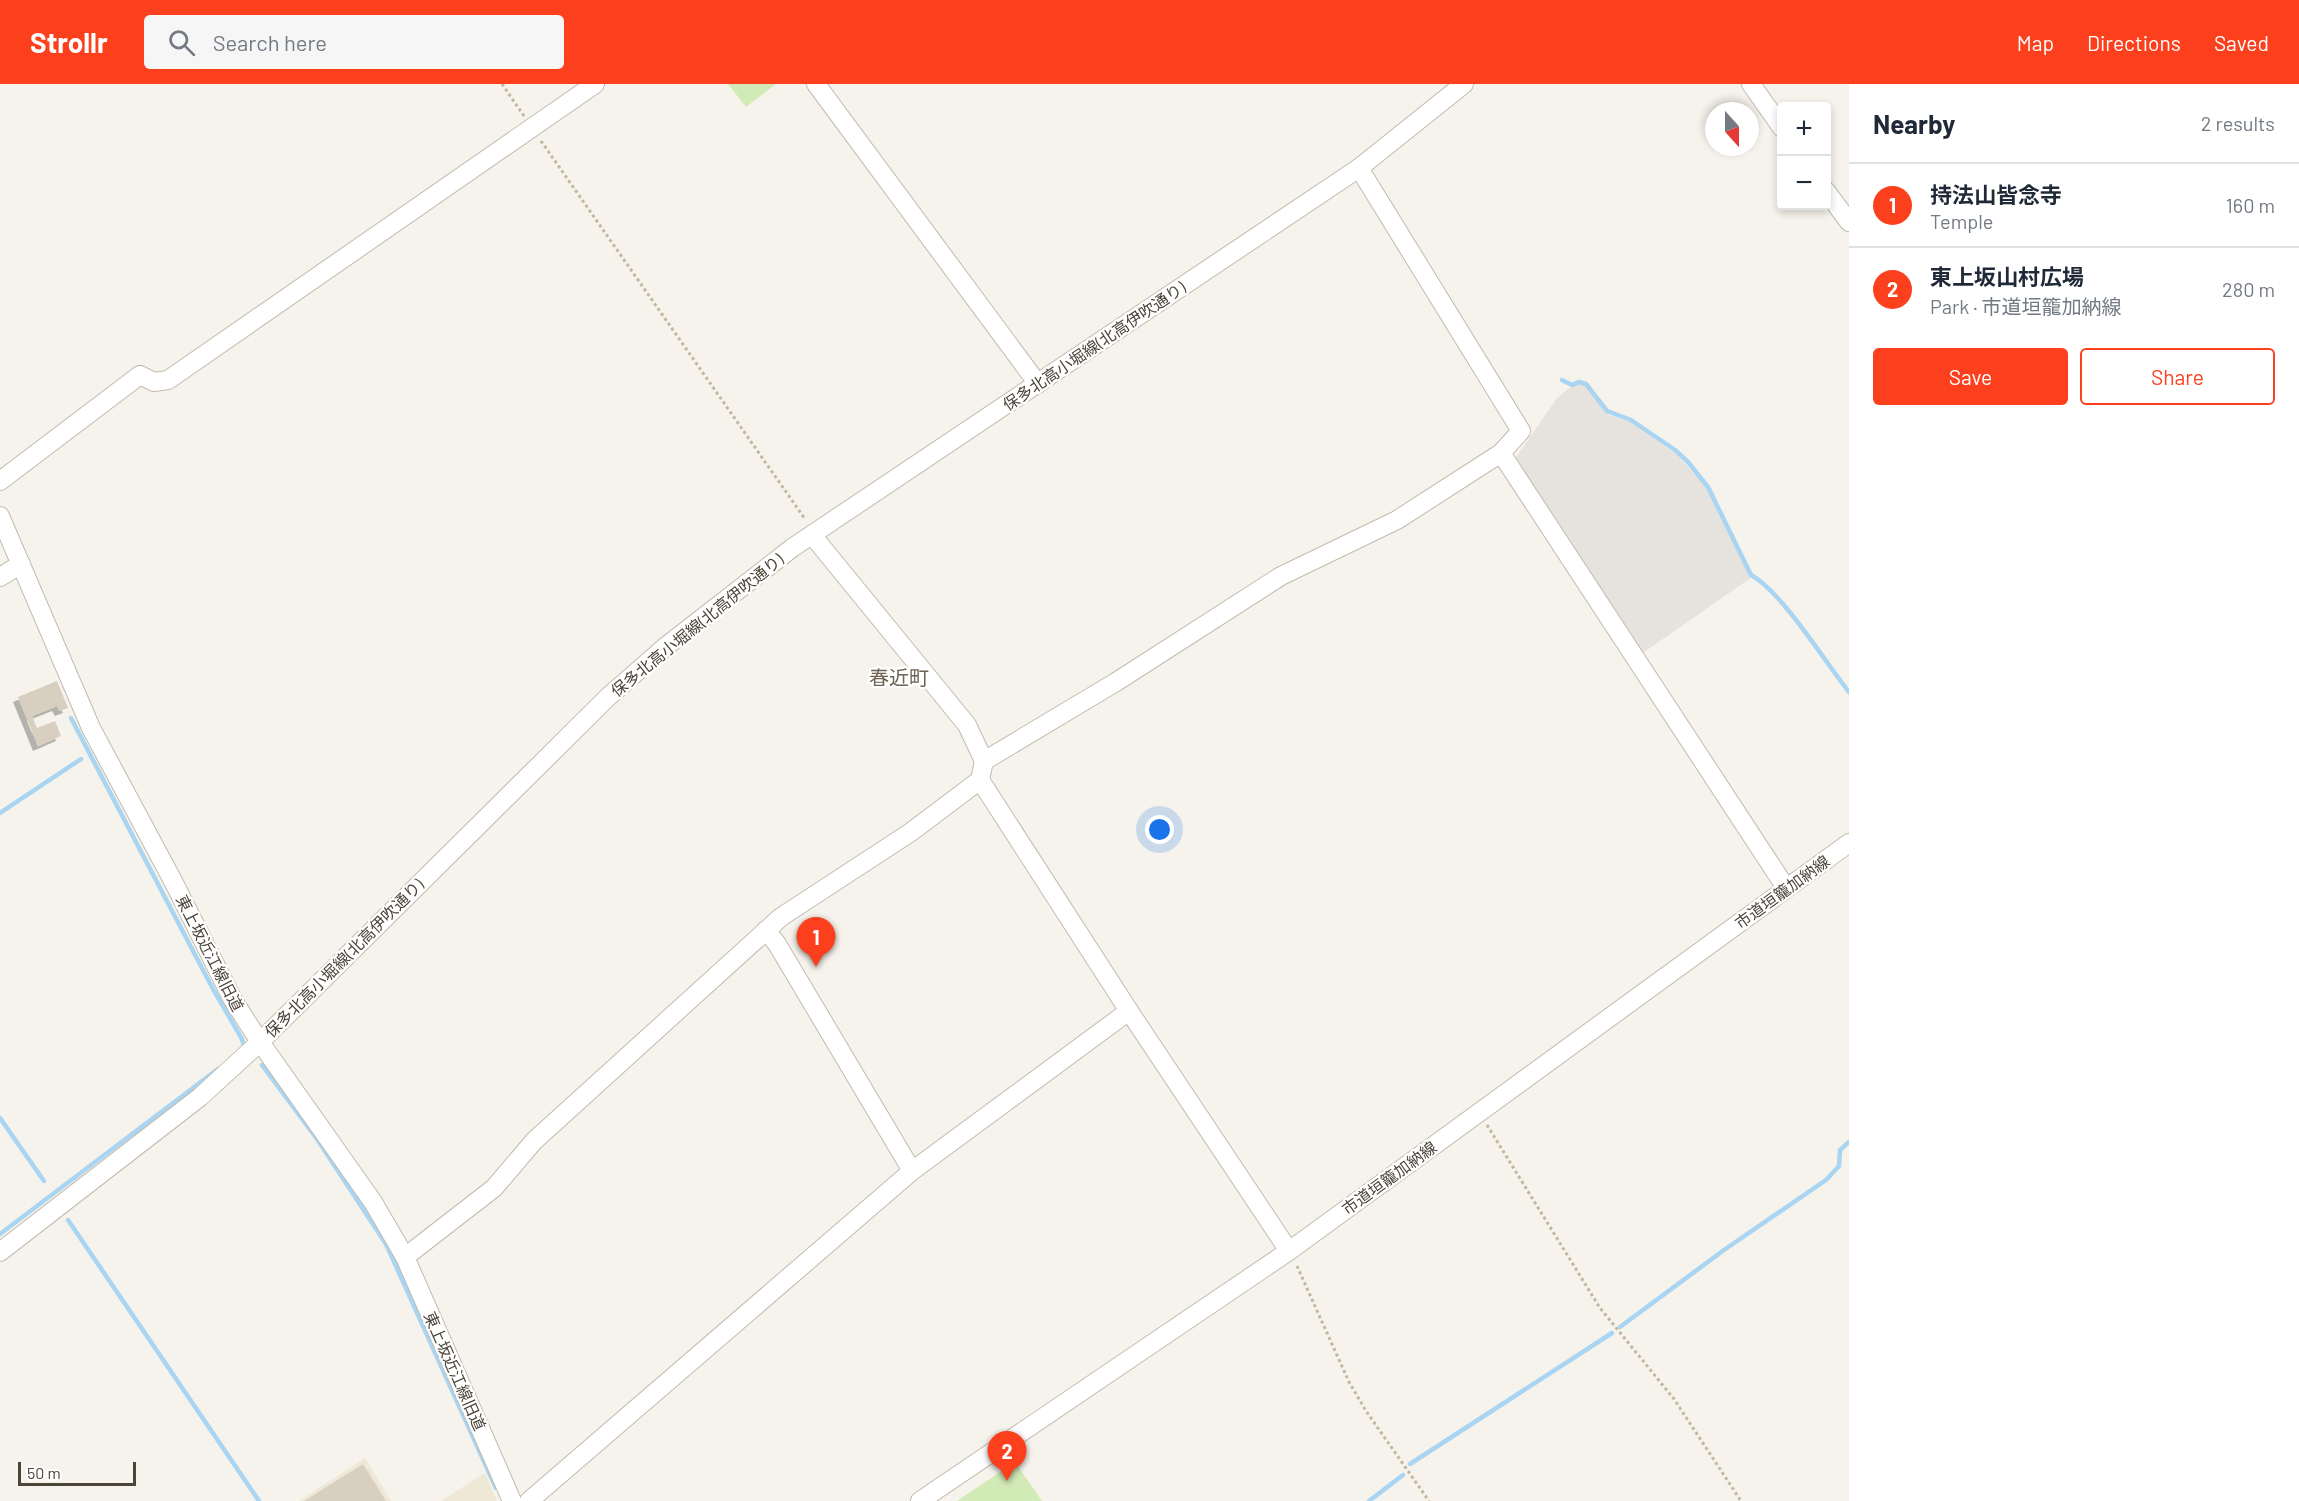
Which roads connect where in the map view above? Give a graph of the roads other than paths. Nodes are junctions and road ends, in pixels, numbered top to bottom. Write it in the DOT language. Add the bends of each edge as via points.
graph roads {
  1 [pos="595,84"];
  2 [pos="816,84"];
  3 [pos="1751,84"];
  4 [pos="1457,86"];
  5 [pos="1777,121"];
  6 [pos="1359,168"];
  7 [pos="1831,197"];
  8 [pos="1849,222"];
  9 [pos="1038,384"];
  10 [pos="1501,453"];
  11 [pos="0,481"];
  12 [pos="0,516"];
  13 [pos="812,535"];
  14 [pos="21,564"];
  15 [pos="0,577"];
  16 [pos="984,761"];
  17 [pos="981,780"];
  18 [pos="1849,843"];
  19 [pos="1786,888"];
  20 [pos="766,930"];
  21 [pos="1129,1011"];
  22 [pos="260,1042"];
  23 [pos="912,1171"];
  24 [pos="1289,1251"];
  25 [pos="0,1252"];
  26 [pos="405,1257"];
  27 [pos="512,1501"];
  28 [pos="529,1501"];
  29 [pos="920,1501"];
  1 -- 11 [label="street" via="168,380 154,382 140,375"];
  2 -- 9 [label="street"];
  3 -- 5 [label="street"];
  4 -- 6 [label="street, 保多北高小堀線(北高伊吹通り)"];
  6 -- 9 [label="street, 保多北高小堀線(北高伊吹通り)"];
  6 -- 10 [label="street" via="1521,431"];
  7 -- 8 [label="street"];
  9 -- 13 [label="street, 保多北高小堀線(北高伊吹通り)"];
  10 -- 16 [label="street" via="1397,520 1281,576"];
  10 -- 19 [label="street"];
  12 -- 14 [label="street, 東上坂近江線旧道"];
  13 -- 16 [label="street" via="967,725"];
  13 -- 22 [label="street, 保多北高小堀線(北高伊吹通り)" via="665,647 608,697"];
  14 -- 15 [label="street"];
  14 -- 22 [label="street, 東上坂近江線旧道" via="91,728 233,1000"];
  16 -- 17 [label="street"];
  17 -- 20 [label="street"];
  17 -- 21 [label="street"];
  18 -- 19 [label="street, 市道垣籠加納線"];
  19 -- 24 [label="street, 市道垣籠加納線"];
  20 -- 23 [label="street"];
  20 -- 26 [label="street" via="534,1141 494,1188"];
  21 -- 23 [label="street"];
  21 -- 24 [label="street"];
  22 -- 25 [label="street, 保多北高小堀線(北高伊吹通り)" via="200,1097"];
  22 -- 26 [label="street, 東上坂近江線旧道" via="373,1202"];
  23 -- 28 [label="street"];
  24 -- 29 [label="street, 市道垣籠加納線"];
  26 -- 27 [label="street, 東上坂近江線旧道"];
}
